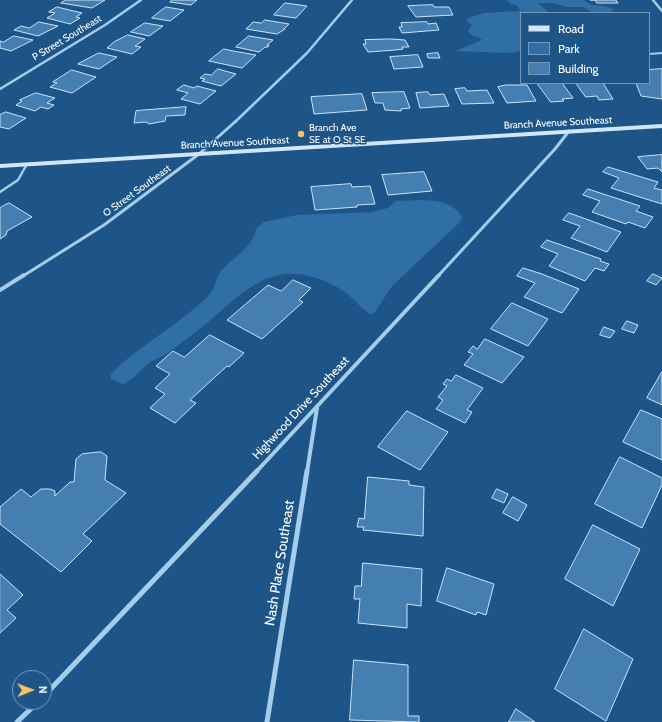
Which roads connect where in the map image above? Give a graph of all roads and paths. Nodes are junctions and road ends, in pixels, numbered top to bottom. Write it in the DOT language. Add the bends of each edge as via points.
graph roads {
  1 [pos="141,0"];
  2 [pos="352,0"];
  3 [pos="653,0"];
  4 [pos="662,11"];
  5 [pos="662,53"];
  6 [pos="650,54"];
  7 [pos="0,88"];
  8 [pos="662,126"];
  9 [pos="569,131"];
  10 [pos="199,154"];
  11 [pos="27,164"];
  12 [pos="0,166"];
  13 [pos="0,192"];
  14 [pos="0,290"];
  15 [pos="317,408"];
  16 [pos="52,688"];
  17 [pos="30,710"];
  18 [pos="17,722"];
  19 [pos="267,722"];
  1 -- 7 [label="street, P Street Southeast" via="105,25"];
  2 -- 10 [label="street, O Street Southeast" via="296,64"];
  3 -- 4 [label="street"];
  5 -- 6 [label="lane"];
  8 -- 9 [label="main road, Branch Avenue Southeast"];
  9 -- 10 [label="main road, Branch Avenue Southeast"];
  9 -- 15 [label="street, Highwood Drive Southeast"];
  10 -- 11 [label="main road, Branch Avenue Southeast"];
  10 -- 14 [label="street, O Street Southeast" via="104,225"];
  11 -- 12 [label="main road, Branch Avenue Southeast"];
  11 -- 13 [label="lane" via="18,180"];
  15 -- 16 [label="street, Highwood Drive Southeast"];
  15 -- 19 [label="street, Nash Place Southeast"];
  17 -- 18 [label="street"];
}
